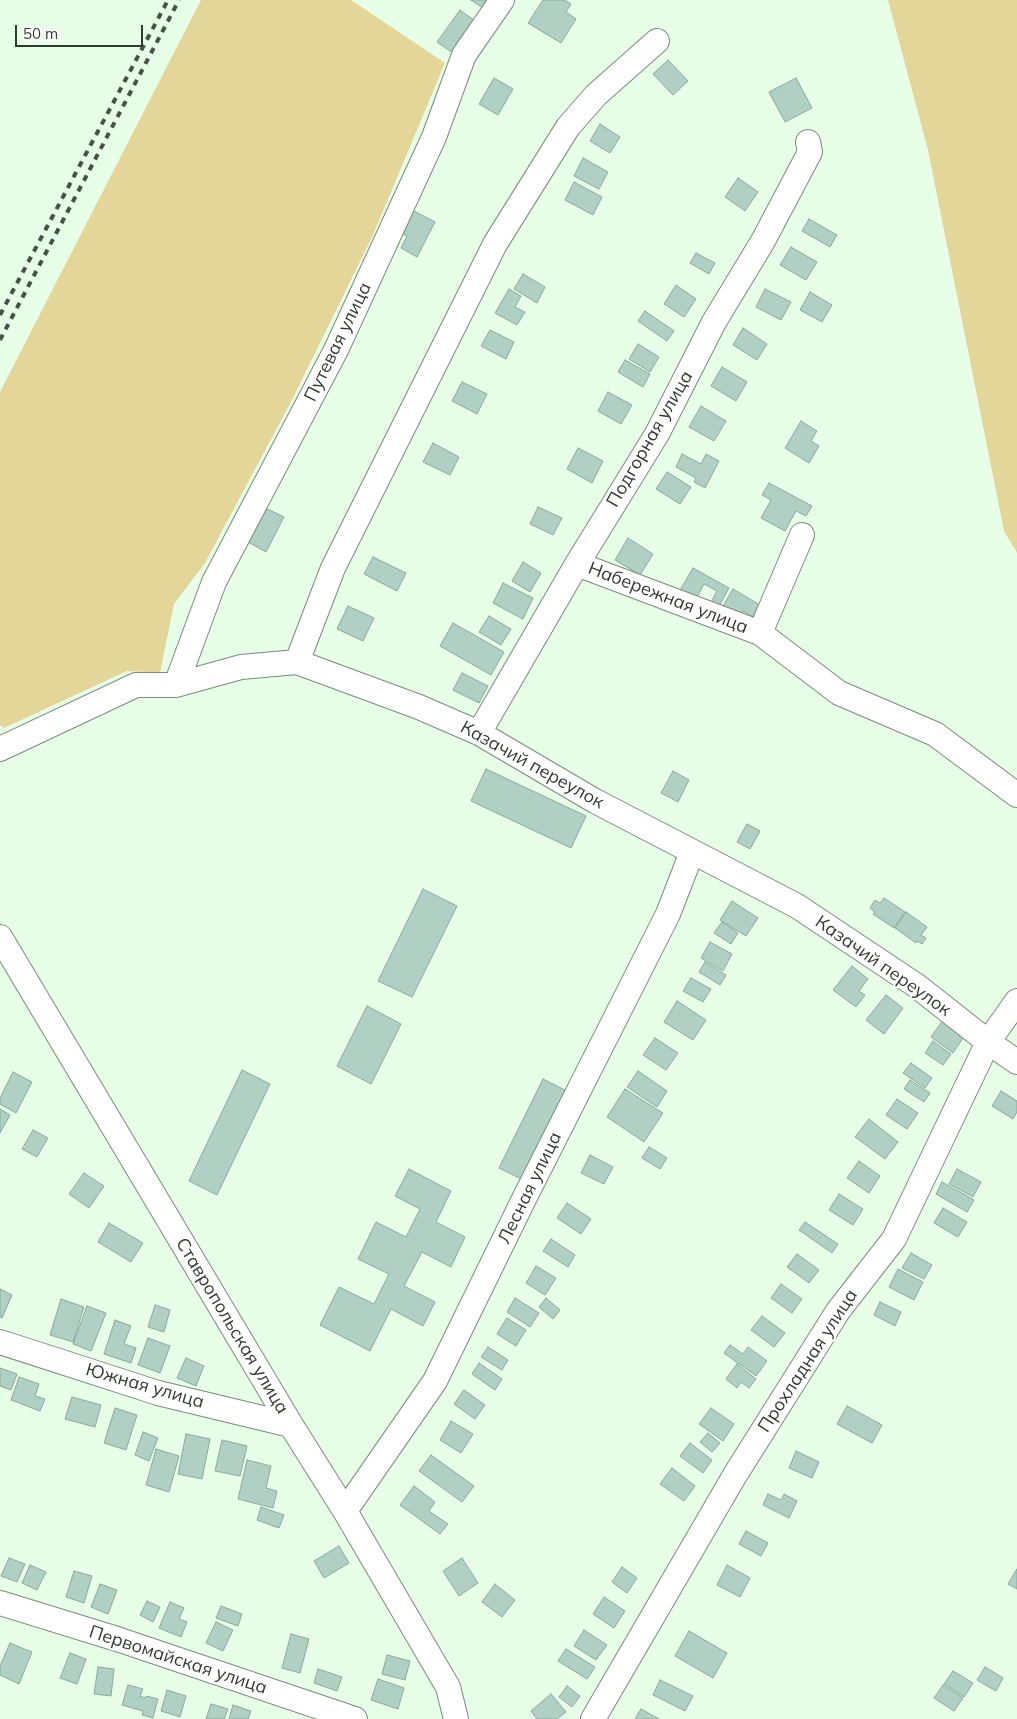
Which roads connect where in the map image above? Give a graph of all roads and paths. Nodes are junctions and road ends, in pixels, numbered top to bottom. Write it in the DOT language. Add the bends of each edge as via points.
graph roads {
  1 [pos="502,0"];
  2 [pos="658,41"];
  3 [pos="808,142"];
  4 [pos="802,535"];
  5 [pos="577,564"];
  6 [pos="760,633"];
  7 [pos="297,662"];
  8 [pos="176,685"];
  9 [pos="479,733"];
  10 [pos="0,749"];
  11 [pos="1017,795"];
  12 [pos="692,852"];
  13 [pos="0,937"];
  14 [pos="1017,1001"];
  15 [pos="988,1042"];
  16 [pos="1017,1062"];
  17 [pos="0,1342"];
  18 [pos="291,1425"];
  19 [pos="345,1511"];
  20 [pos="0,1604"];
  21 [pos="355,1719"];
  22 [pos="456,1719"];
  23 [pos="593,1719"];
  1 -- 8 [label="street, Путевая улица" via="464,55 434,137 336,350 214,582"];
  2 -- 7 [label="street" via="596,95 568,127 495,244 333,568"];
  3 -- 5 [label="street, Подгорная улица" via="810,152 714,322 657,434"];
  4 -- 6 [label="street, Набережная улица"];
  5 -- 6 [label="street, Набережная улица"];
  5 -- 9 [label="street, Подгорная улица"];
  6 -- 11 [label="street, Набережная улица" via="839,693 935,734"];
  7 -- 8 [label="street, Казачий переулок" via="242,668"];
  7 -- 9 [label="street, Казачий переулок" via="418,706"];
  8 -- 10 [label="street, Казачий переулок" via="136,685"];
  9 -- 12 [label="street, Казачий переулок" via="595,801"];
  12 -- 15 [label="street, Казачий переулок" via="797,906 918,986"];
  12 -- 19 [label="street, Лесная улица" via="668,914 435,1381"];
  13 -- 18 [label="street, Ставропольская улица"];
  14 -- 15 [label="street, Прохладная улица"];
  15 -- 16 [label="street, Казачий переулок"];
  15 -- 23 [label="street, Прохладная улица" via="894,1239 838,1310 735,1475"];
  17 -- 18 [label="street, Южная улица" via="158,1393"];
  18 -- 19 [label="street, Ставропольская улица"];
  19 -- 22 [label="street, Ставропольская улица" via="448,1687"];
  20 -- 21 [label="street, Первомайская улица"];
}
